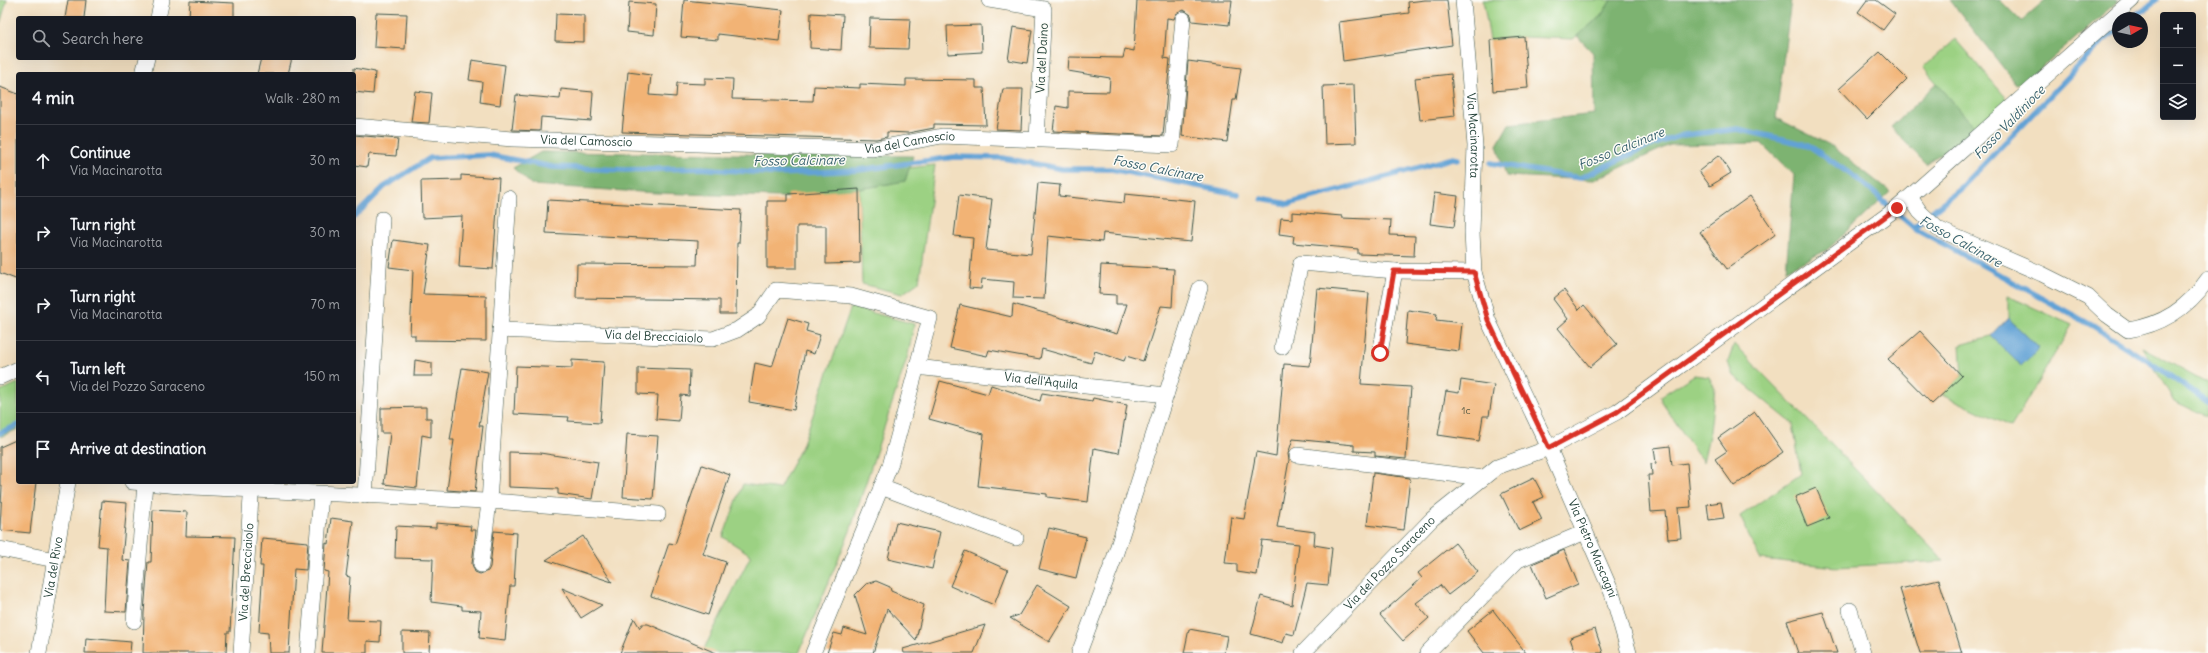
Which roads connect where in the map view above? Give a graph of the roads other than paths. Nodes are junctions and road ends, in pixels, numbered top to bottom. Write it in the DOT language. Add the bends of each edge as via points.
graph roads {
  1 [pos="162,0"];
  2 [pos="989,0"];
  3 [pos="1463,0"];
  4 [pos="2132,0"];
  5 [pos="158,16"];
  6 [pos="1182,19"];
  7 [pos="147,60"];
  8 [pos="144,72"];
  9 [pos="356,126"];
  10 [pos="1037,139"];
  11 [pos="1910,197"];
  12 [pos="509,198"];
  13 [pos="382,219"];
  14 [pos="1394,271"];
  15 [pos="1474,272"];
  16 [pos="2208,279"];
  17 [pos="1200,288"];
  18 [pos="500,330"];
  19 [pos="1282,347"];
  20 [pos="1380,353"];
  21 [pos="916,367"];
  22 [pos="16,370"];
  23 [pos="0,377"];
  24 [pos="1166,395"];
  25 [pos="1549,448"];
  26 [pos="1297,455"];
  27 [pos="1483,478"];
  28 [pos="68,484"];
  29 [pos="138,484"];
  30 [pos="176,484"];
  31 [pos="251,486"];
  32 [pos="881,487"];
  33 [pos="321,494"];
  34 [pos="365,496"];
  35 [pos="489,502"];
  36 [pos="658,514"];
  37 [pos="1585,532"];
  38 [pos="1016,538"];
  39 [pos="0,549"];
  40 [pos="55,560"];
  41 [pos="481,565"];
  42 [pos="1850,610"];
  43 [pos="134,621"];
  44 [pos="39,653"];
  45 [pos="241,653"];
  46 [pos="308,653"];
  47 [pos="813,653"];
  48 [pos="1080,653"];
  49 [pos="1303,653"];
  50 [pos="1427,653"];
  51 [pos="1630,653"];
  52 [pos="1863,653"];
  1 -- 5 [label="street"];
  2 -- 10 [label="street, Via del Daino" via="1044,9"];
  3 -- 15 [label="street, Via Macinarotta" via="1475,146 1472,232"];
  4 -- 11 [label="street, Via del Pozzo Saraceno"];
  6 -- 10 [label="street, Via del Camoscio" via="1172,145"];
  7 -- 8 [label="street"];
  9 -- 10 [label="street, Via del Camoscio" via="513,139 873,149 942,136"];
  11 -- 16 [label="street" via="1920,212 1938,229 2088,297 2128,330 2148,327 2170,317"];
  11 -- 25 [label="street, Via del Pozzo Saraceno" via="1617,412"];
  12 -- 18 [label="street"];
  13 -- 34 [label="street"];
  14 -- 15 [label="street"];
  14 -- 19 [label="street" via="1301,263"];
  14 -- 20 [label="street"];
  15 -- 25 [label="street, Via Macinarotta" via="1488,320"];
  17 -- 24 [label="street"];
  18 -- 21 [label="street, Via del Brecciaiolo" via="713,339 737,330 758,316 776,290 851,296 930,318"];
  18 -- 35 [label="street"];
  21 -- 24 [label="street, Via dell'Aquila"];
  21 -- 32 [label="street" via="890,466"];
  22 -- 23 [label="street"];
  24 -- 48 [label="street" via="1113,562"];
  25 -- 27 [label="street, Via del Pozzo Saraceno" via="1497,467"];
  25 -- 37 [label="street, Via Pietro Mascagni"];
  26 -- 27 [label="street"];
  27 -- 49 [label="street, Via del Pozzo Saraceno" via="1432,519"];
  28 -- 40 [label="street, Via del Rivo"];
  29 -- 43 [label="street"];
  30 -- 31 [label="street"];
  31 -- 33 [label="street"];
  31 -- 45 [label="street, Via del Brecciaiolo"];
  32 -- 38 [label="street"];
  32 -- 47 [label="street"];
  33 -- 34 [label="street"];
  33 -- 46 [label="street"];
  34 -- 35 [label="street"];
  35 -- 36 [label="street"];
  35 -- 41 [label="street"];
  37 -- 50 [label="street" via="1518,560"];
  37 -- 51 [label="street, Via Pietro Mascagni" via="1612,593"];
  39 -- 40 [label="street"];
  40 -- 44 [label="street, Via del Rivo"];
  42 -- 52 [label="street"];
}
